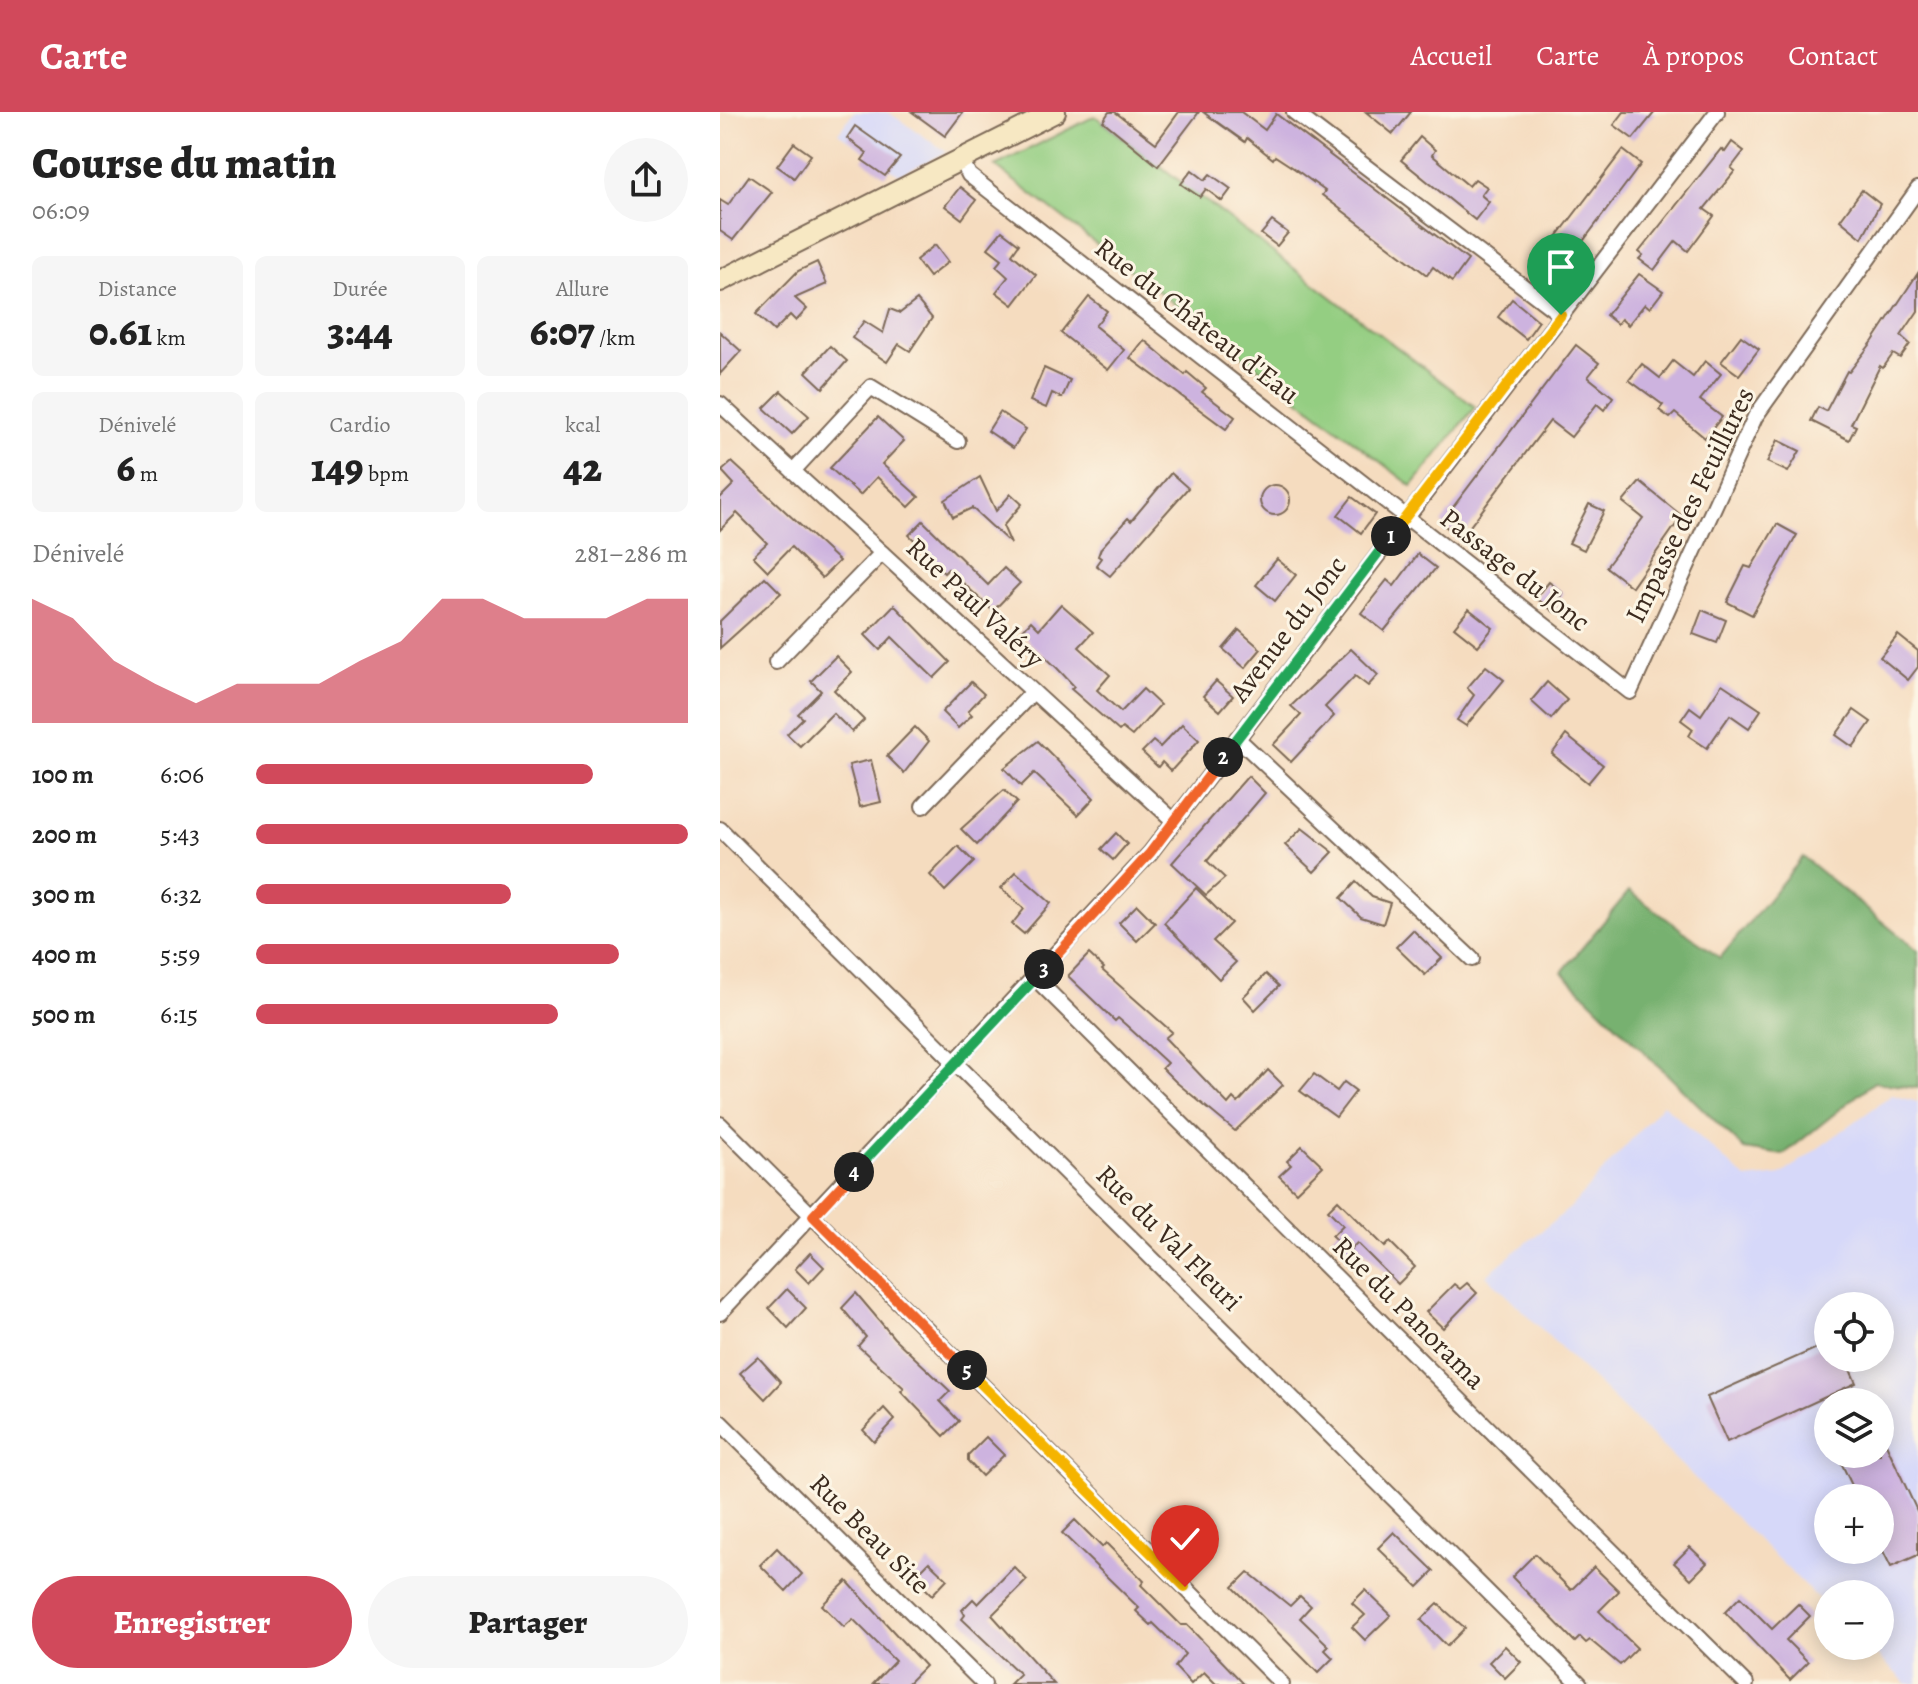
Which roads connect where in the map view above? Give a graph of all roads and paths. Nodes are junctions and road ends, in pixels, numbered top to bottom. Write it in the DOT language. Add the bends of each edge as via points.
graph roads {
  1 [pos="1055,112"];
  2 [pos="1294,112"];
  3 [pos="1717,112"];
  4 [pos="961,159"];
  5 [pos="1918,189"];
  6 [pos="720,281"];
  7 [pos="1561,315"];
  8 [pos="720,404"];
  9 [pos="958,441"];
  10 [pos="793,471"];
  11 [pos="1406,518"];
  12 [pos="882,553"];
  13 [pos="776,662"];
  14 [pos="1033,692"];
  15 [pos="1630,692"];
  16 [pos="1237,738"];
  17 [pos="923,806"];
  18 [pos="1174,821"];
  19 [pos="720,829"];
  20 [pos="1472,959"];
  21 [pos="1035,978"];
  22 [pos="954,1062"];
  23 [pos="720,1124"];
  24 [pos="813,1216"];
  25 [pos="720,1313"];
  26 [pos="720,1422"];
  27 [pos="984,1684"];
  28 [pos="1282,1684"];
  29 [pos="1580,1684"];
  30 [pos="1746,1684"];
  1 -- 4 [label="main road"];
  2 -- 7 [label="street"];
  3 -- 7 [label="street, Avenue du Jonc"];
  4 -- 6 [label="main road"];
  4 -- 11 [label="street, Rue du Château d'Eau" via="969,175"];
  5 -- 15 [label="street, Impasse des Feuillures" via="1755,417"];
  7 -- 11 [label="street, Avenue du Jonc"];
  8 -- 10 [label="street, Rue Paul Valéry"];
  9 -- 10 [label="street" via="871,387"];
  10 -- 12 [label="street, Rue Paul Valéry"];
  11 -- 15 [label="street, Passage du Jonc"];
  11 -- 16 [label="street, Avenue du Jonc"];
  12 -- 13 [label="street, Rue Paul Valéry"];
  12 -- 14 [label="street, Rue Paul Valéry"];
  14 -- 17 [label="street, Rue Paul Valéry"];
  14 -- 18 [label="street, Rue Paul Valéry"];
  16 -- 18 [label="street, Avenue du Jonc"];
  16 -- 20 [label="street"];
  18 -- 21 [label="street, Avenue du Jonc"];
  19 -- 22 [label="street, Rue du Val Fleuri"];
  21 -- 22 [label="street, Avenue du Jonc"];
  21 -- 30 [label="street, Rue du Panorama"];
  22 -- 24 [label="street, Avenue du Jonc"];
  22 -- 29 [label="street, Rue du Val Fleuri"];
  23 -- 24 [label="street"];
  24 -- 25 [label="street, Avenue du Jonc"];
  24 -- 28 [label="street"];
  26 -- 27 [label="street, Rue Beau Site"];
}
